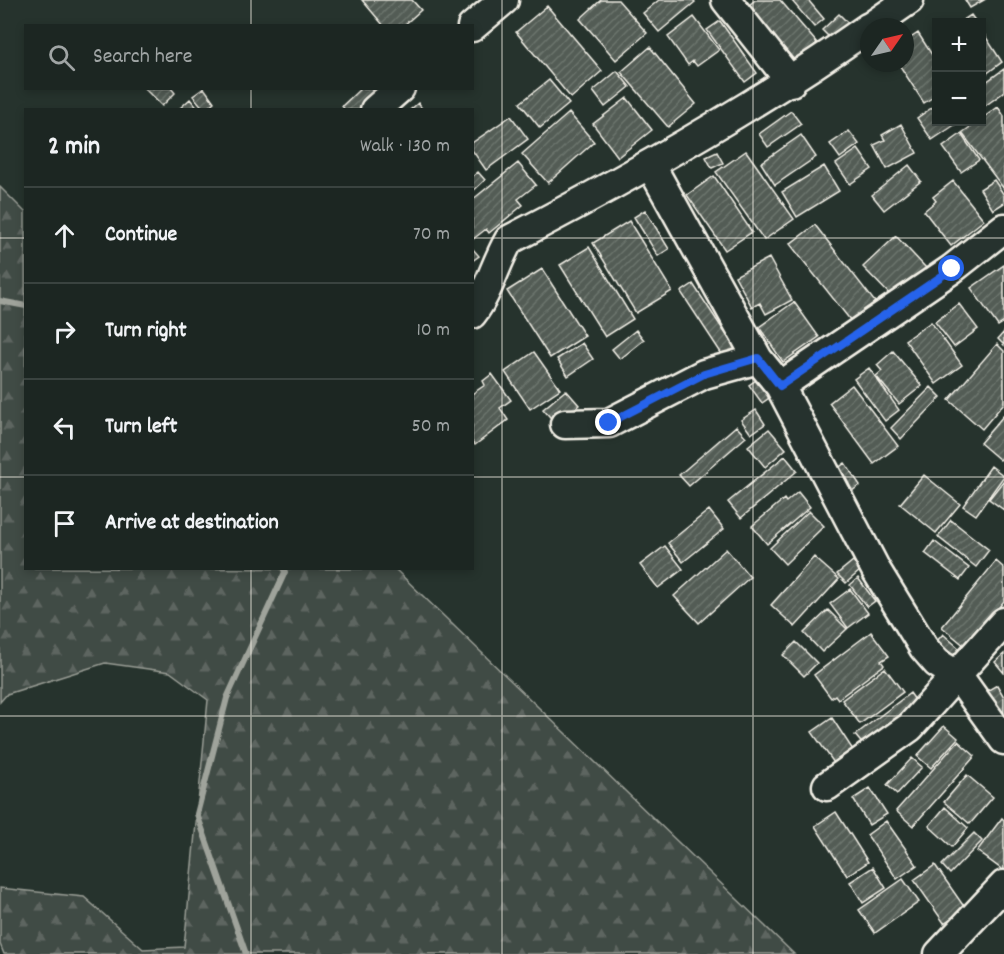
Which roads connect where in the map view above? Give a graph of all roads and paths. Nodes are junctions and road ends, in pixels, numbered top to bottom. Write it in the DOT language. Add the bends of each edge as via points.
graph roads {
  1 [pos="504,0"];
  2 [pos="726,0"];
  3 [pos="909,0"];
  4 [pos="882,18"];
  5 [pos="474,25"];
  6 [pos="860,33"];
  7 [pos="791,82"];
  8 [pos="398,90"];
  9 [pos="377,108"];
  10 [pos="650,164"];
  11 [pos="1004,228"];
  12 [pos="474,311"];
  13 [pos="758,358"];
  14 [pos="780,386"];
  15 [pos="565,423"];
  16 [pos="1004,622"];
  17 [pos="958,676"];
  18 [pos="1004,740"];
  19 [pos="827,786"];
  20 [pos="1004,885"];
  21 [pos="939,954"];
  1 -- 5 [label="street"];
  2 -- 7 [label="street"];
  3 -- 4 [label="street"];
  6 -- 7 [label="street"];
  7 -- 10 [label="street"];
  8 -- 9 [label="street"];
  10 -- 12 [label="street" via="509,240 483,300"];
  10 -- 13 [label="street"];
  11 -- 14 [label="street" via="952,269"];
  13 -- 14 [label="street"];
  13 -- 15 [label="street" via="704,374 609,423"];
  14 -- 17 [label="street" via="876,570 924,648 937,663"];
  16 -- 17 [label="street"];
  17 -- 18 [label="street"];
  17 -- 19 [label="street" via="910,727"];
  20 -- 21 [label="street"];
}
